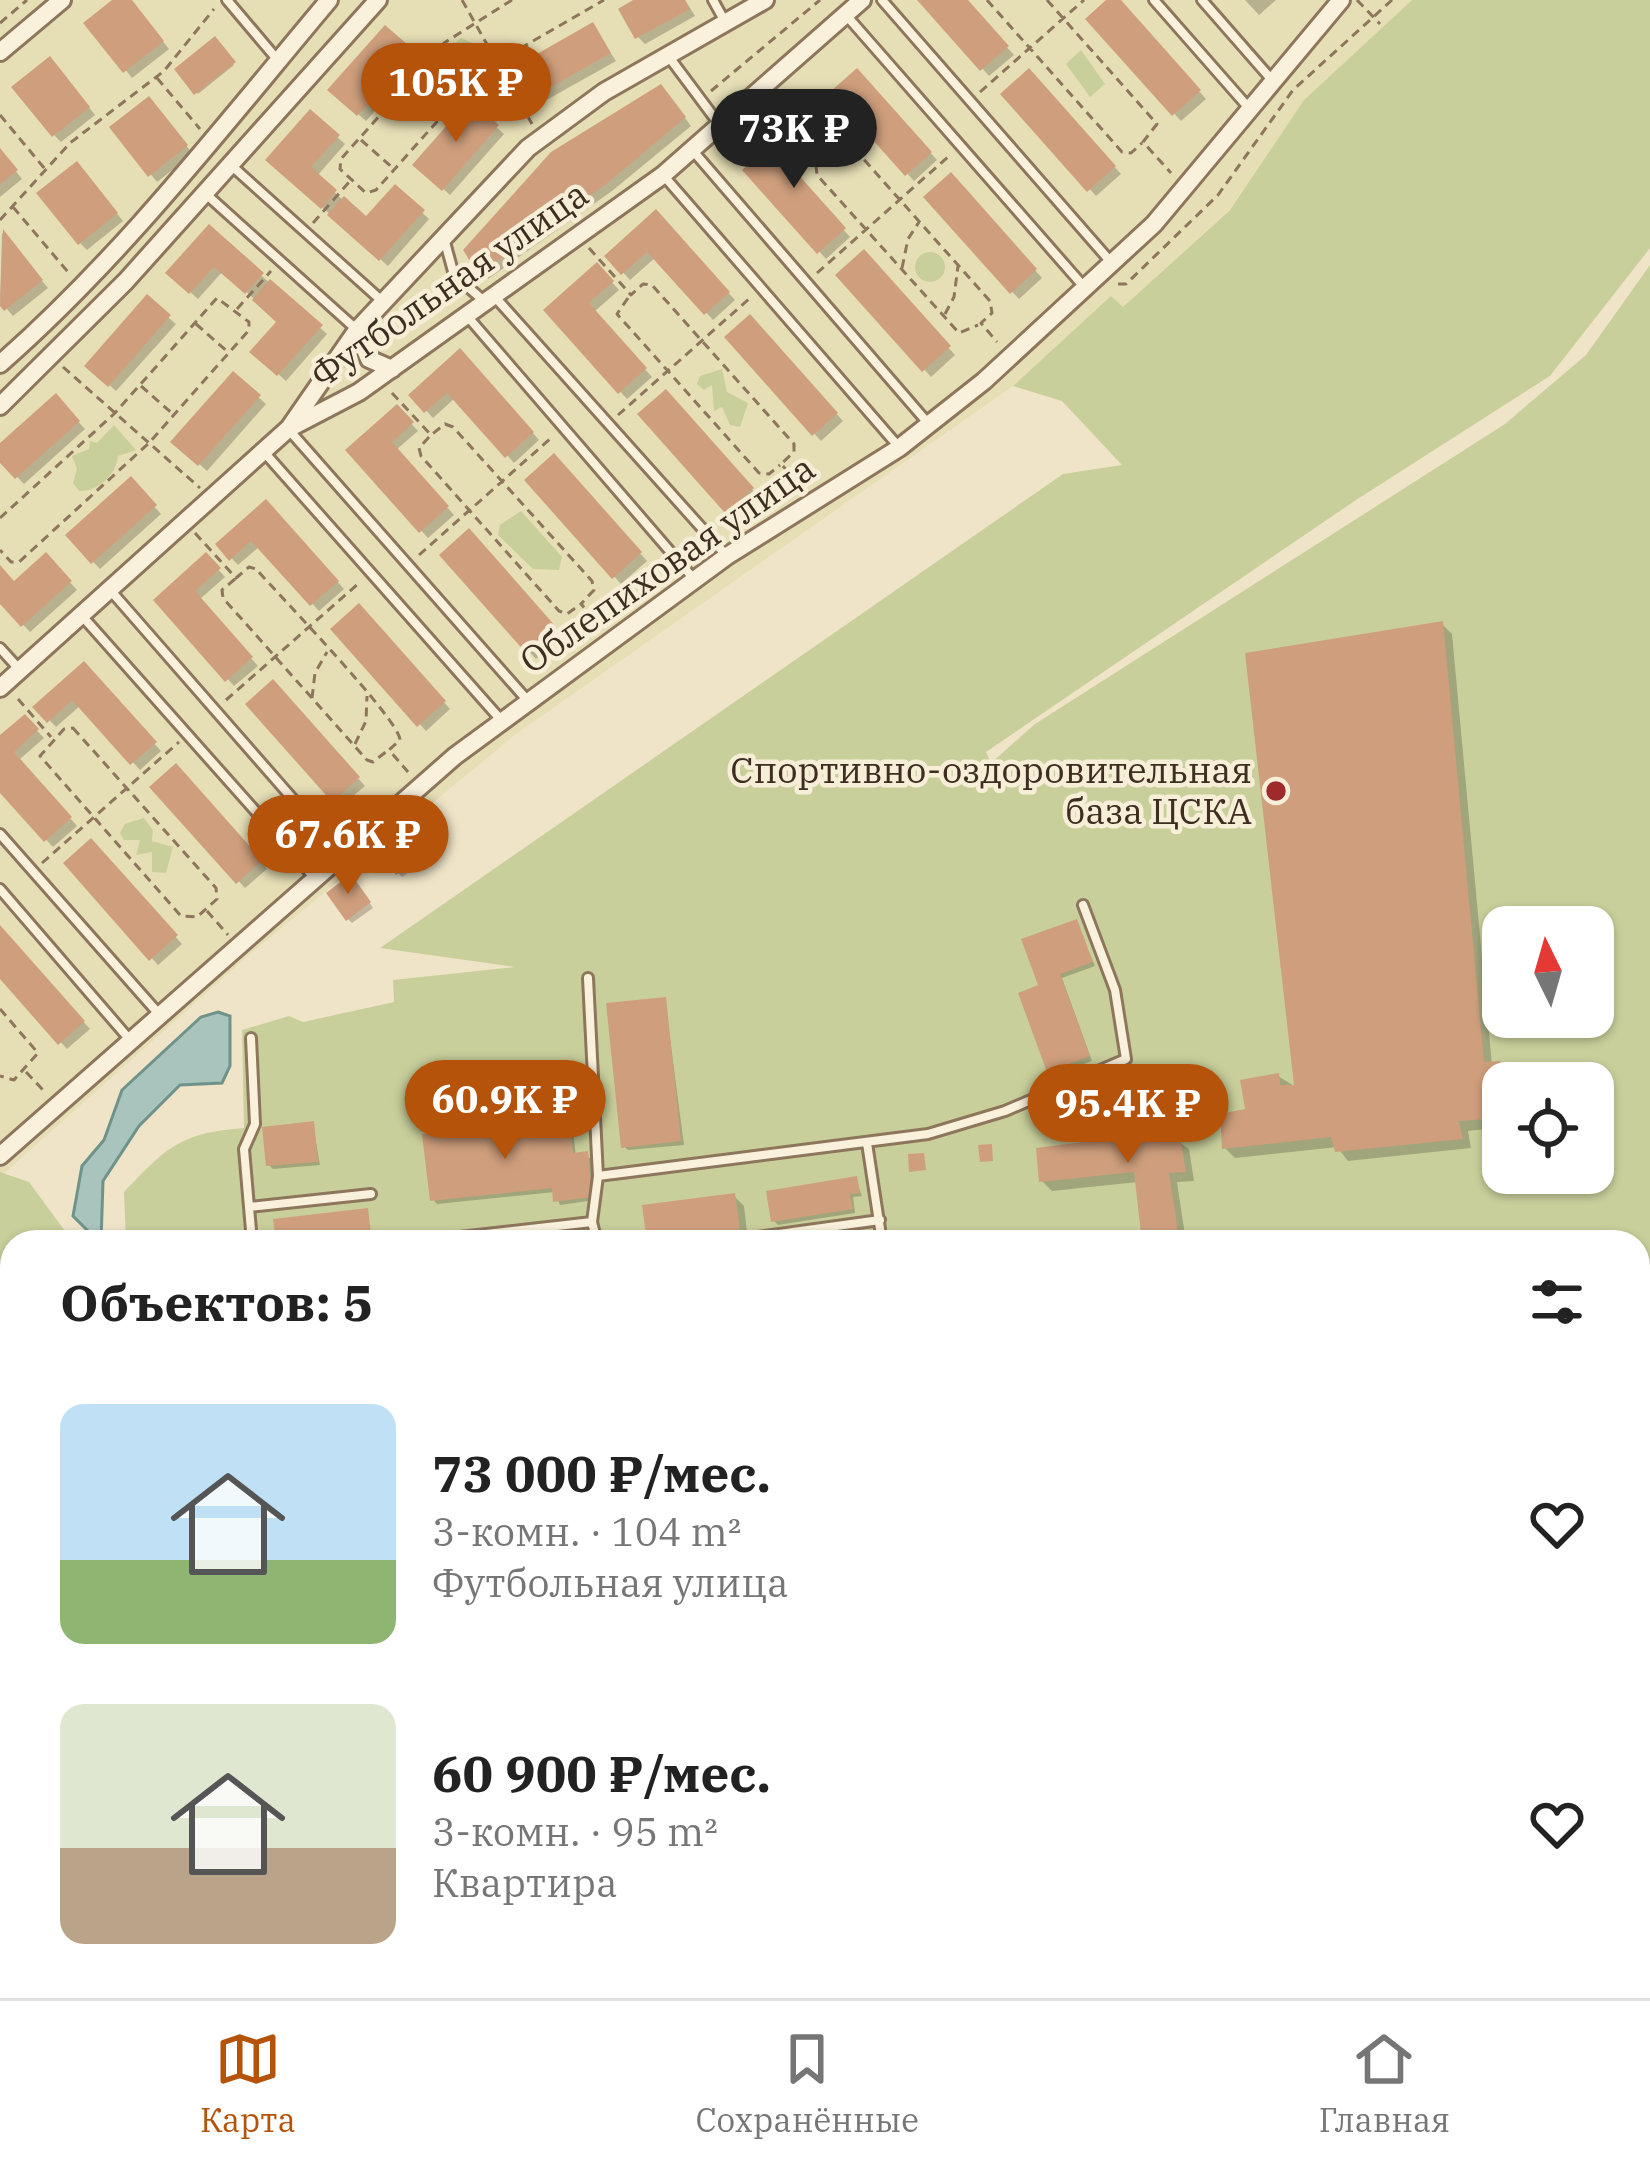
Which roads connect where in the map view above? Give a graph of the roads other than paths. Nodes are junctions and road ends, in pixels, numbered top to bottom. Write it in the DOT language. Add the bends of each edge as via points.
graph roads {
  1 [pos="226,0"];
  2 [pos="329,0"];
  3 [pos="378,0"];
  4 [pos="713,0"];
  5 [pos="862,0"];
  6 [pos="882,0"];
  7 [pos="1154,0"];
  8 [pos="1202,0"];
  9 [pos="1341,0"];
  10 [pos="761,1"];
  11 [pos="49,4"];
  12 [pos="843,7"];
  13 [pos="726,24"];
  14 [pos="0,52"];
  15 [pos="669,57"];
  16 [pos="278,61"];
  17 [pos="1275,83"];
  18 [pos="1252,112"];
  19 [pos="720,126"];
  20 [pos="693,151"];
  21 [pos="230,164"];
  22 [pos="663,175"];
  23 [pos="206,194"];
  24 [pos="445,235"];
  25 [pos="1109,267"];
  26 [pos="1085,288"];
  27 [pos="490,299"];
  28 [pos="383,302"];
  29 [pos="466,316"];
  30 [pos="357,330"];
  31 [pos="19,348"];
  32 [pos="0,364"];
  33 [pos="46,364"];
  34 [pos="386,373"];
  35 [pos="0,406"];
  36 [pos="930,426"];
  37 [pos="288,429"];
  38 [pos="899,448"];
  39 [pos="263,451"];
  40 [pos="727,556"];
  41 [pos="695,580"];
  42 [pos="111,591"];
  43 [pos="83,616"];
  44 [pos="0,648"];
  45 [pos="20,671"];
  46 [pos="2,687"];
  47 [pos="528,700"];
  48 [pos="502,722"];
  49 [pos="0,834"];
  50 [pos="340,853"];
  51 [pos="313,876"];
  52 [pos="0,889"];
  53 [pos="1083,904"];
  54 [pos="588,978"];
  55 [pos="159,1014"];
  56 [pos="251,1038"];
  57 [pos="130,1040"];
  58 [pos="593,1086"];
  59 [pos="444,1101"];
  60 [pos="868,1143"];
  61 [pos="0,1156"];
  62 [pos="598,1175"];
  63 [pos="371,1195"];
  64 [pos="249,1207"];
  65 [pos="880,1220"];
  66 [pos="592,1222"];
  67 [pos="251,1230"];
  68 [pos="535,1230"];
  69 [pos="594,1230"];
  70 [pos="816,1230"];
  71 [pos="881,1230"];
  1 -- 16 [label="lane"];
  2 -- 16 [label="street"];
  3 -- 21 [label="street"];
  4 -- 13 [label="lane"];
  5 -- 12 [label="street, Футбольная улица"];
  6 -- 25 [label="lane"];
  7 -- 18 [label="lane"];
  8 -- 17 [label="lane"];
  9 -- 17 [label="street, Облепиховая улица"];
  10 -- 13 [label="street, Футбольная улица"];
  11 -- 14 [label="street"];
  12 -- 19 [label="street, Футбольная улица"];
  12 -- 26 [label="lane"];
  13 -- 15 [label="street, Футбольная улица"];
  15 -- 19 [label="lane"];
  15 -- 24 [label="street, Футбольная улица" via="540,138"];
  16 -- 31 [label="street" via="213,145"];
  17 -- 18 [label="street, Облепиховая улица"];
  18 -- 25 [label="street, Облепиховая улица"];
  19 -- 20 [label="street, Футбольная улица"];
  20 -- 22 [label="street, Футбольная улица"];
  20 -- 36 [label="lane"];
  21 -- 23 [label="street"];
  21 -- 28 [label="lane"];
  22 -- 27 [label="street, Футбольная улица"];
  22 -- 38 [label="lane"];
  23 -- 30 [label="lane"];
  23 -- 33 [label="street"];
  24 -- 27 [label="lane" via="458,281"];
  24 -- 28 [label="street, Футбольная улица"];
  25 -- 26 [label="street, Облепиховая улица"];
  26 -- 36 [label="street, Облепиховая улица"];
  27 -- 29 [label="street, Футбольная улица"];
  27 -- 40 [label="lane"];
  28 -- 30 [label="street, Футбольная улица"];
  29 -- 34 [label="street, Футбольная улица"];
  29 -- 41 [label="lane"];
  30 -- 34 [label="street" via="367,357"];
  30 -- 37 [label="street, Футбольная улица"];
  31 -- 32 [label="street"];
  31 -- 33 [label="lane"];
  33 -- 35 [label="street"];
  34 -- 37 [label="street, Футбольная улица"];
  36 -- 38 [label="street, Облепиховая улица"];
  37 -- 39 [label="street, Футбольная улица"];
  37 -- 47 [label="lane"];
  38 -- 40 [label="street, Облепиховая улица"];
  39 -- 42 [label="street, Футбольная улица"];
  39 -- 48 [label="lane"];
  40 -- 41 [label="street, Облепиховая улица"];
  41 -- 47 [label="street, Облепиховая улица"];
  42 -- 43 [label="street, Футбольная улица"];
  42 -- 50 [label="lane"];
  43 -- 45 [label="street, Футбольная улица"];
  43 -- 51 [label="lane"];
  44 -- 45 [label="lane"];
  45 -- 46 [label="street, Футбольная улица"];
  47 -- 48 [label="street, Облепиховая улица"];
  48 -- 50 [label="street, Облепиховая улица"];
  49 -- 55 [label="lane"];
  50 -- 51 [label="street, Облепиховая улица"];
  51 -- 55 [label="street, Облепиховая улица"];
  52 -- 57 [label="lane"];
  53 -- 60 [label="lane" via="1115,990 1126,1059 1005,1111"];
  54 -- 58 [label="lane"];
  55 -- 57 [label="street, Облепиховая улица"];
  56 -- 64 [label="lane"];
  57 -- 61 [label="street, Облепиховая улица"];
  58 -- 59 [label="lane"];
  58 -- 62 [label="lane"];
  60 -- 62 [label="lane"];
  60 -- 65 [label="lane"];
  62 -- 66 [label="lane"];
  63 -- 64 [label="lane"];
  64 -- 67 [label="lane"];
  65 -- 70 [label="lane"];
  65 -- 71 [label="lane"];
  66 -- 68 [label="lane"];
  66 -- 69 [label="lane"];
}
